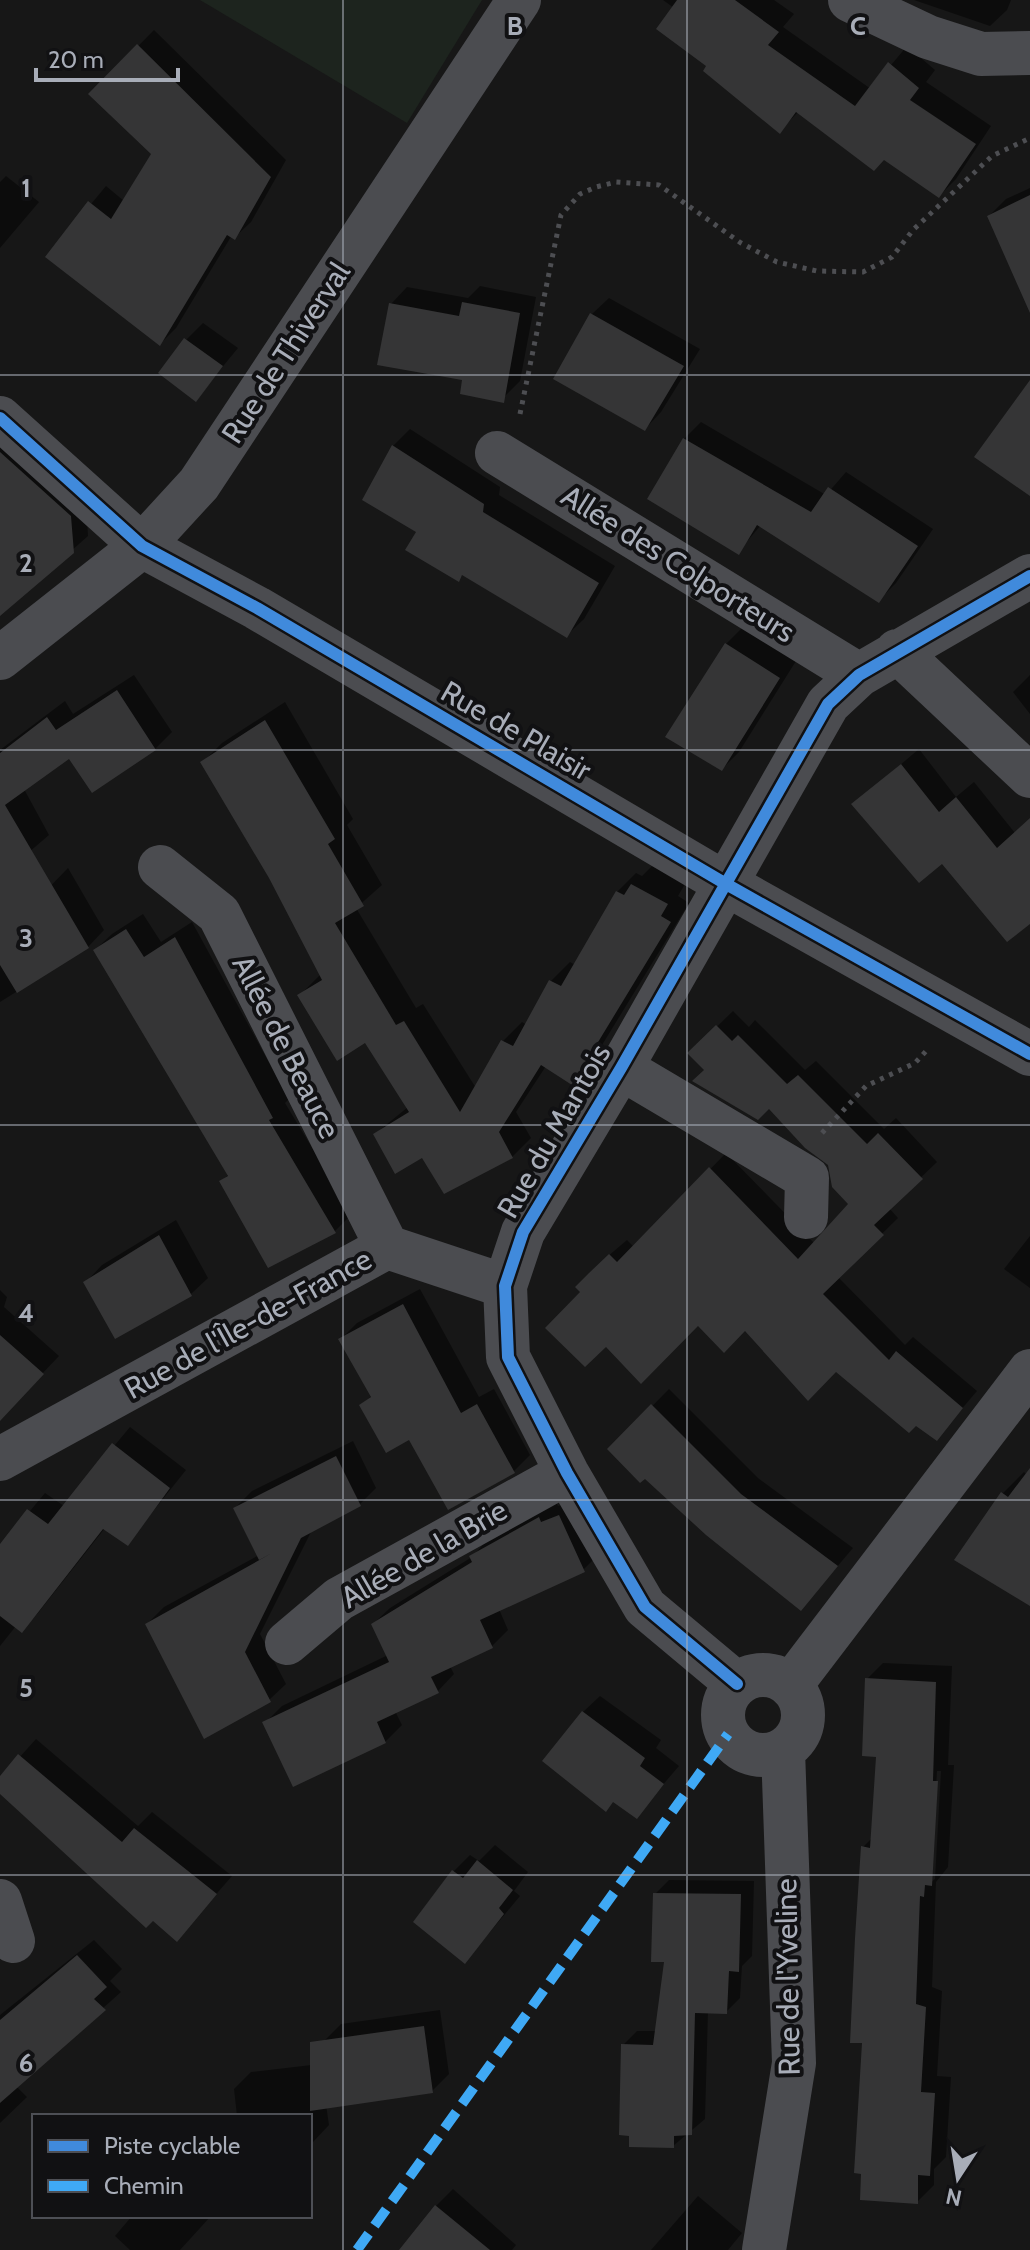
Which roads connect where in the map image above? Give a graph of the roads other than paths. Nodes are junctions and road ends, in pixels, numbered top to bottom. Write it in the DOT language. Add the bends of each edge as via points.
graph roads {
  1 [pos="519,0"];
  2 [pos="850,0"];
  3 [pos="1030,53"];
  4 [pos="0,418"];
  5 [pos="497,453"];
  6 [pos="142,546"];
  7 [pos="1030,576"];
  8 [pos="897,651"];
  9 [pos="0,658"];
  10 [pos="859,675"];
  11 [pos="1030,776"];
  12 [pos="160,867"];
  13 [pos="726,884"];
  14 [pos="1030,1054"];
  15 [pos="621,1068"];
  16 [pos="806,1217"];
  17 [pos="387,1247"];
  18 [pos="505,1286"];
  19 [pos="1030,1371"];
  20 [pos="1,1458"];
  21 [pos="567,1473"];
  22 [pos="287,1643"];
  23 [pos="737,1684"];
  24 [pos="790,1686"];
  25 [pos="783,1750"];
  26 [pos="764,2250"];
  1 -- 6 [label="street, Rue de Thiverval" via="199,484"];
  2 -- 3 [label="street" via="928,37 981,54"];
  4 -- 6 [label="street, Rue de Plaisir"];
  5 -- 10 [label="street, Allée des Colporteurs"];
  6 -- 9 [label="street, Rue de Thiverval"];
  6 -- 13 [label="street, Rue de Plaisir"];
  7 -- 8 [label="street, Rue du Mantois"];
  8 -- 10 [label="street, Rue du Mantois"];
  8 -- 11 [label="street"];
  10 -- 13 [label="street, Rue du Mantois" via="828,704"];
  12 -- 17 [label="street, Allée de Beauce" via="219,914"];
  13 -- 14 [label="street, Rue de Plaisir"];
  13 -- 15 [label="street, Rue du Mantois"];
  15 -- 16 [label="street" via="807,1178"];
  15 -- 18 [label="street, Rue du Mantois" via="523,1232"];
  17 -- 18 [label="street, Rue de l'Île-de-France"];
  17 -- 20 [label="street, Rue de l'Île-de-France"];
  18 -- 21 [label="street, Rue du Mantois" via="508,1357"];
  19 -- 24 [label="street"];
  21 -- 22 [label="street, Allée de la Brie" via="339,1599"];
  21 -- 23 [label="street, Rue du Mantois" via="645,1607"];
  23 -- 24 [label="street" via="760,1674"];
  23 -- 25 [label="street" via="723,1707 728,1734 758,1755"];
  24 -- 25 [label="street" via="804,1716 794,1741"];
  25 -- 26 [label="street, Rue de l'Yveline" via="794,2063"];
}
